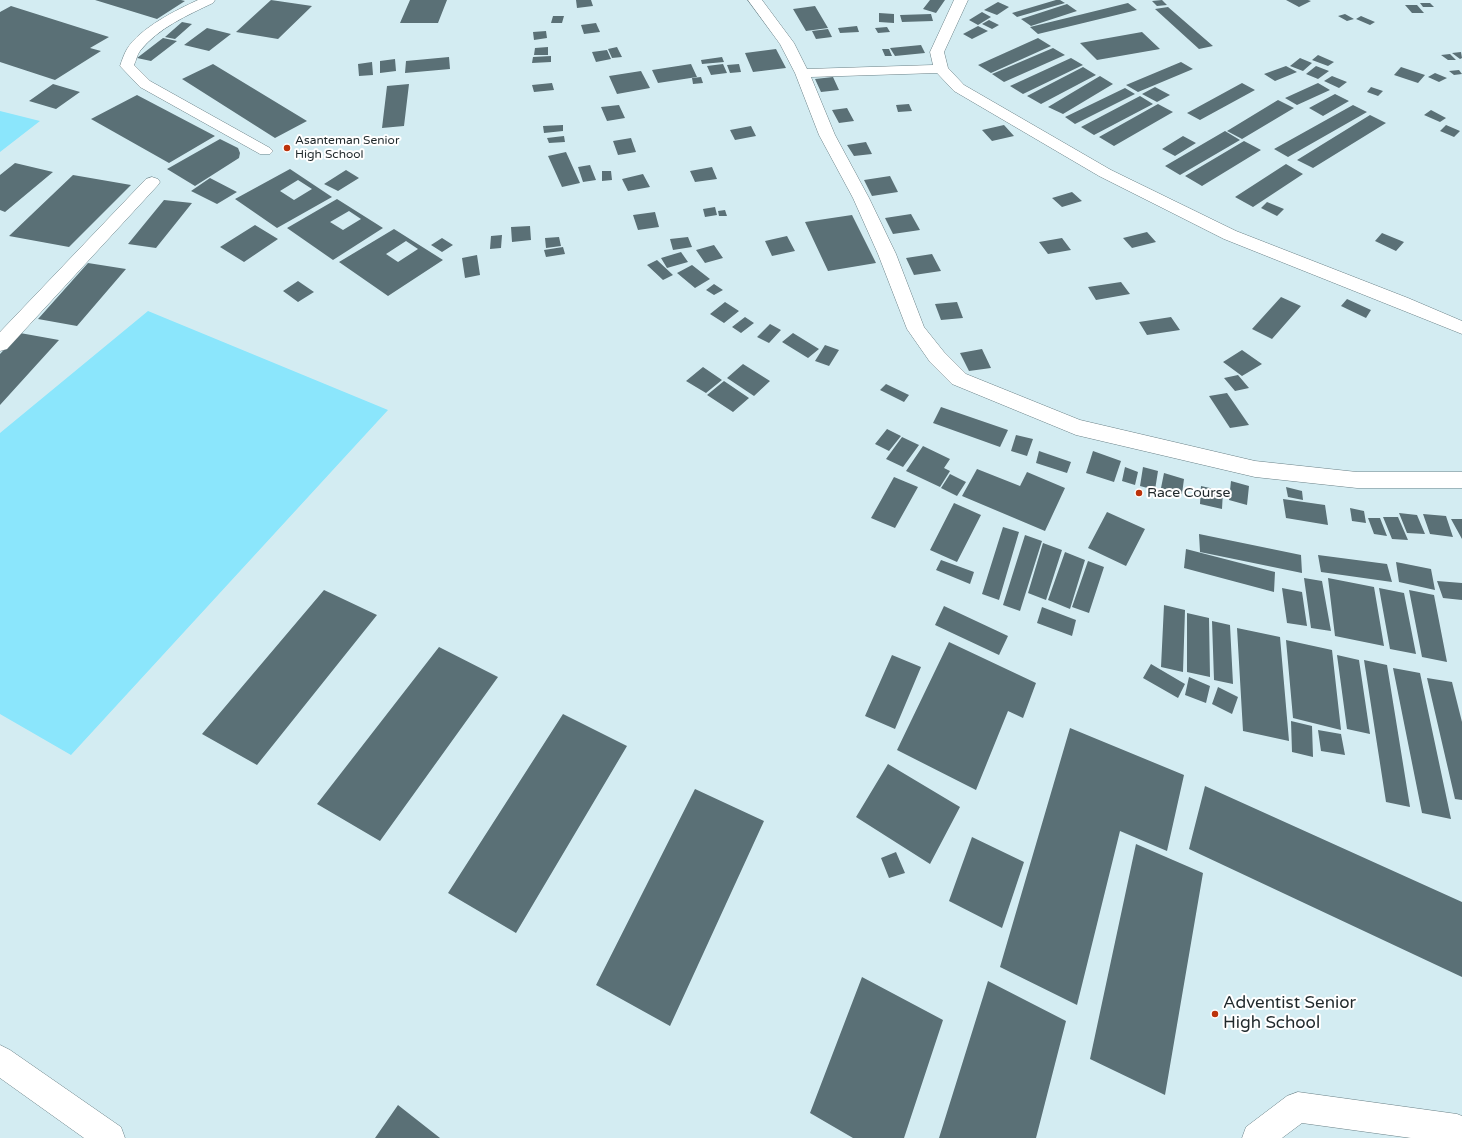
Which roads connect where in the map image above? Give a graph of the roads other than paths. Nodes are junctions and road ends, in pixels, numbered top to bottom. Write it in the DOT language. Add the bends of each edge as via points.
graph roads {
  1 [pos="208,0"];
  2 [pos="755,0"];
  3 [pos="961,0"];
  4 [pos="941,69"];
  5 [pos="802,73"];
  6 [pos="265,151"];
  7 [pos="152,182"];
  8 [pos="1462,328"];
  9 [pos="0,344"];
  10 [pos="1462,480"];
  11 [pos="0,1060"];
  12 [pos="1458,1129"];
  13 [pos="110,1138"];
  14 [pos="1256,1138"];
  1 -- 6 [label="main road" via="179,14 153,31 133,50 128,66 145,84"];
  2 -- 5 [label="main road" via="788,43"];
  3 -- 4 [label="main road" via="937,52"];
  4 -- 5 [label="main road"];
  4 -- 8 [label="main road" via="959,88 1104,173 1216,228"];
  5 -- 10 [label="main road" via="827,135 887,254 916,329 937,357 959,379 1076,427 1255,468 1356,480"];
  7 -- 9 [label="main road"];
  11 -- 13 [label="main road"];
  12 -- 14 [label="main road" via="1298,1107"];
}
